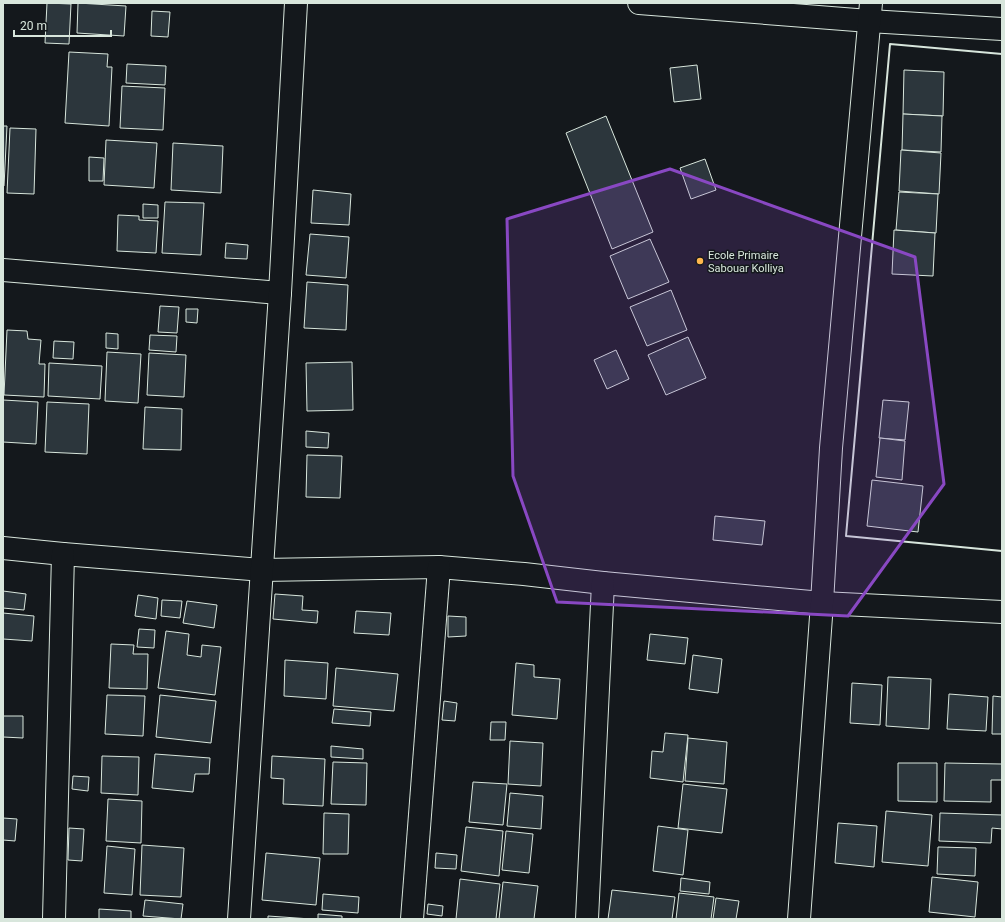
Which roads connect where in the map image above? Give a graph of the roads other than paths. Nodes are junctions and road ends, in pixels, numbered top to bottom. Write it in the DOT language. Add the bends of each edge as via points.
graph roads {
  1 [pos="296,3"];
  2 [pos="639,3"];
  3 [pos="870,12"];
  4 [pos="1002,29"];
  5 [pos="3,270"];
  6 [pos="280,293"];
  7 [pos="3,548"];
  8 [pos="63,554"];
  9 [pos="439,567"];
  10 [pos="262,570"];
  11 [pos="603,583"];
  12 [pos="822,604"];
  13 [pos="1002,612"];
  14 [pos="54,919"];
  15 [pos="239,919"];
  16 [pos="412,919"];
  17 [pos="587,919"];
  18 [pos="799,919"];
  1 -- 6 [label="street"];
  2 -- 3 [label="street"];
  3 -- 4 [label="street"];
  3 -- 12 [label="street" via="831,448"];
  5 -- 6 [label="street"];
  6 -- 10 [label="street"];
  7 -- 8 [label="street"];
  8 -- 10 [label="street"];
  8 -- 14 [label="street"];
  9 -- 10 [label="street"];
  9 -- 11 [label="street"];
  9 -- 16 [label="street"];
  10 -- 15 [label="street"];
  11 -- 12 [label="street"];
  11 -- 17 [label="street"];
  12 -- 13 [label="street"];
  12 -- 18 [label="street"];
}
